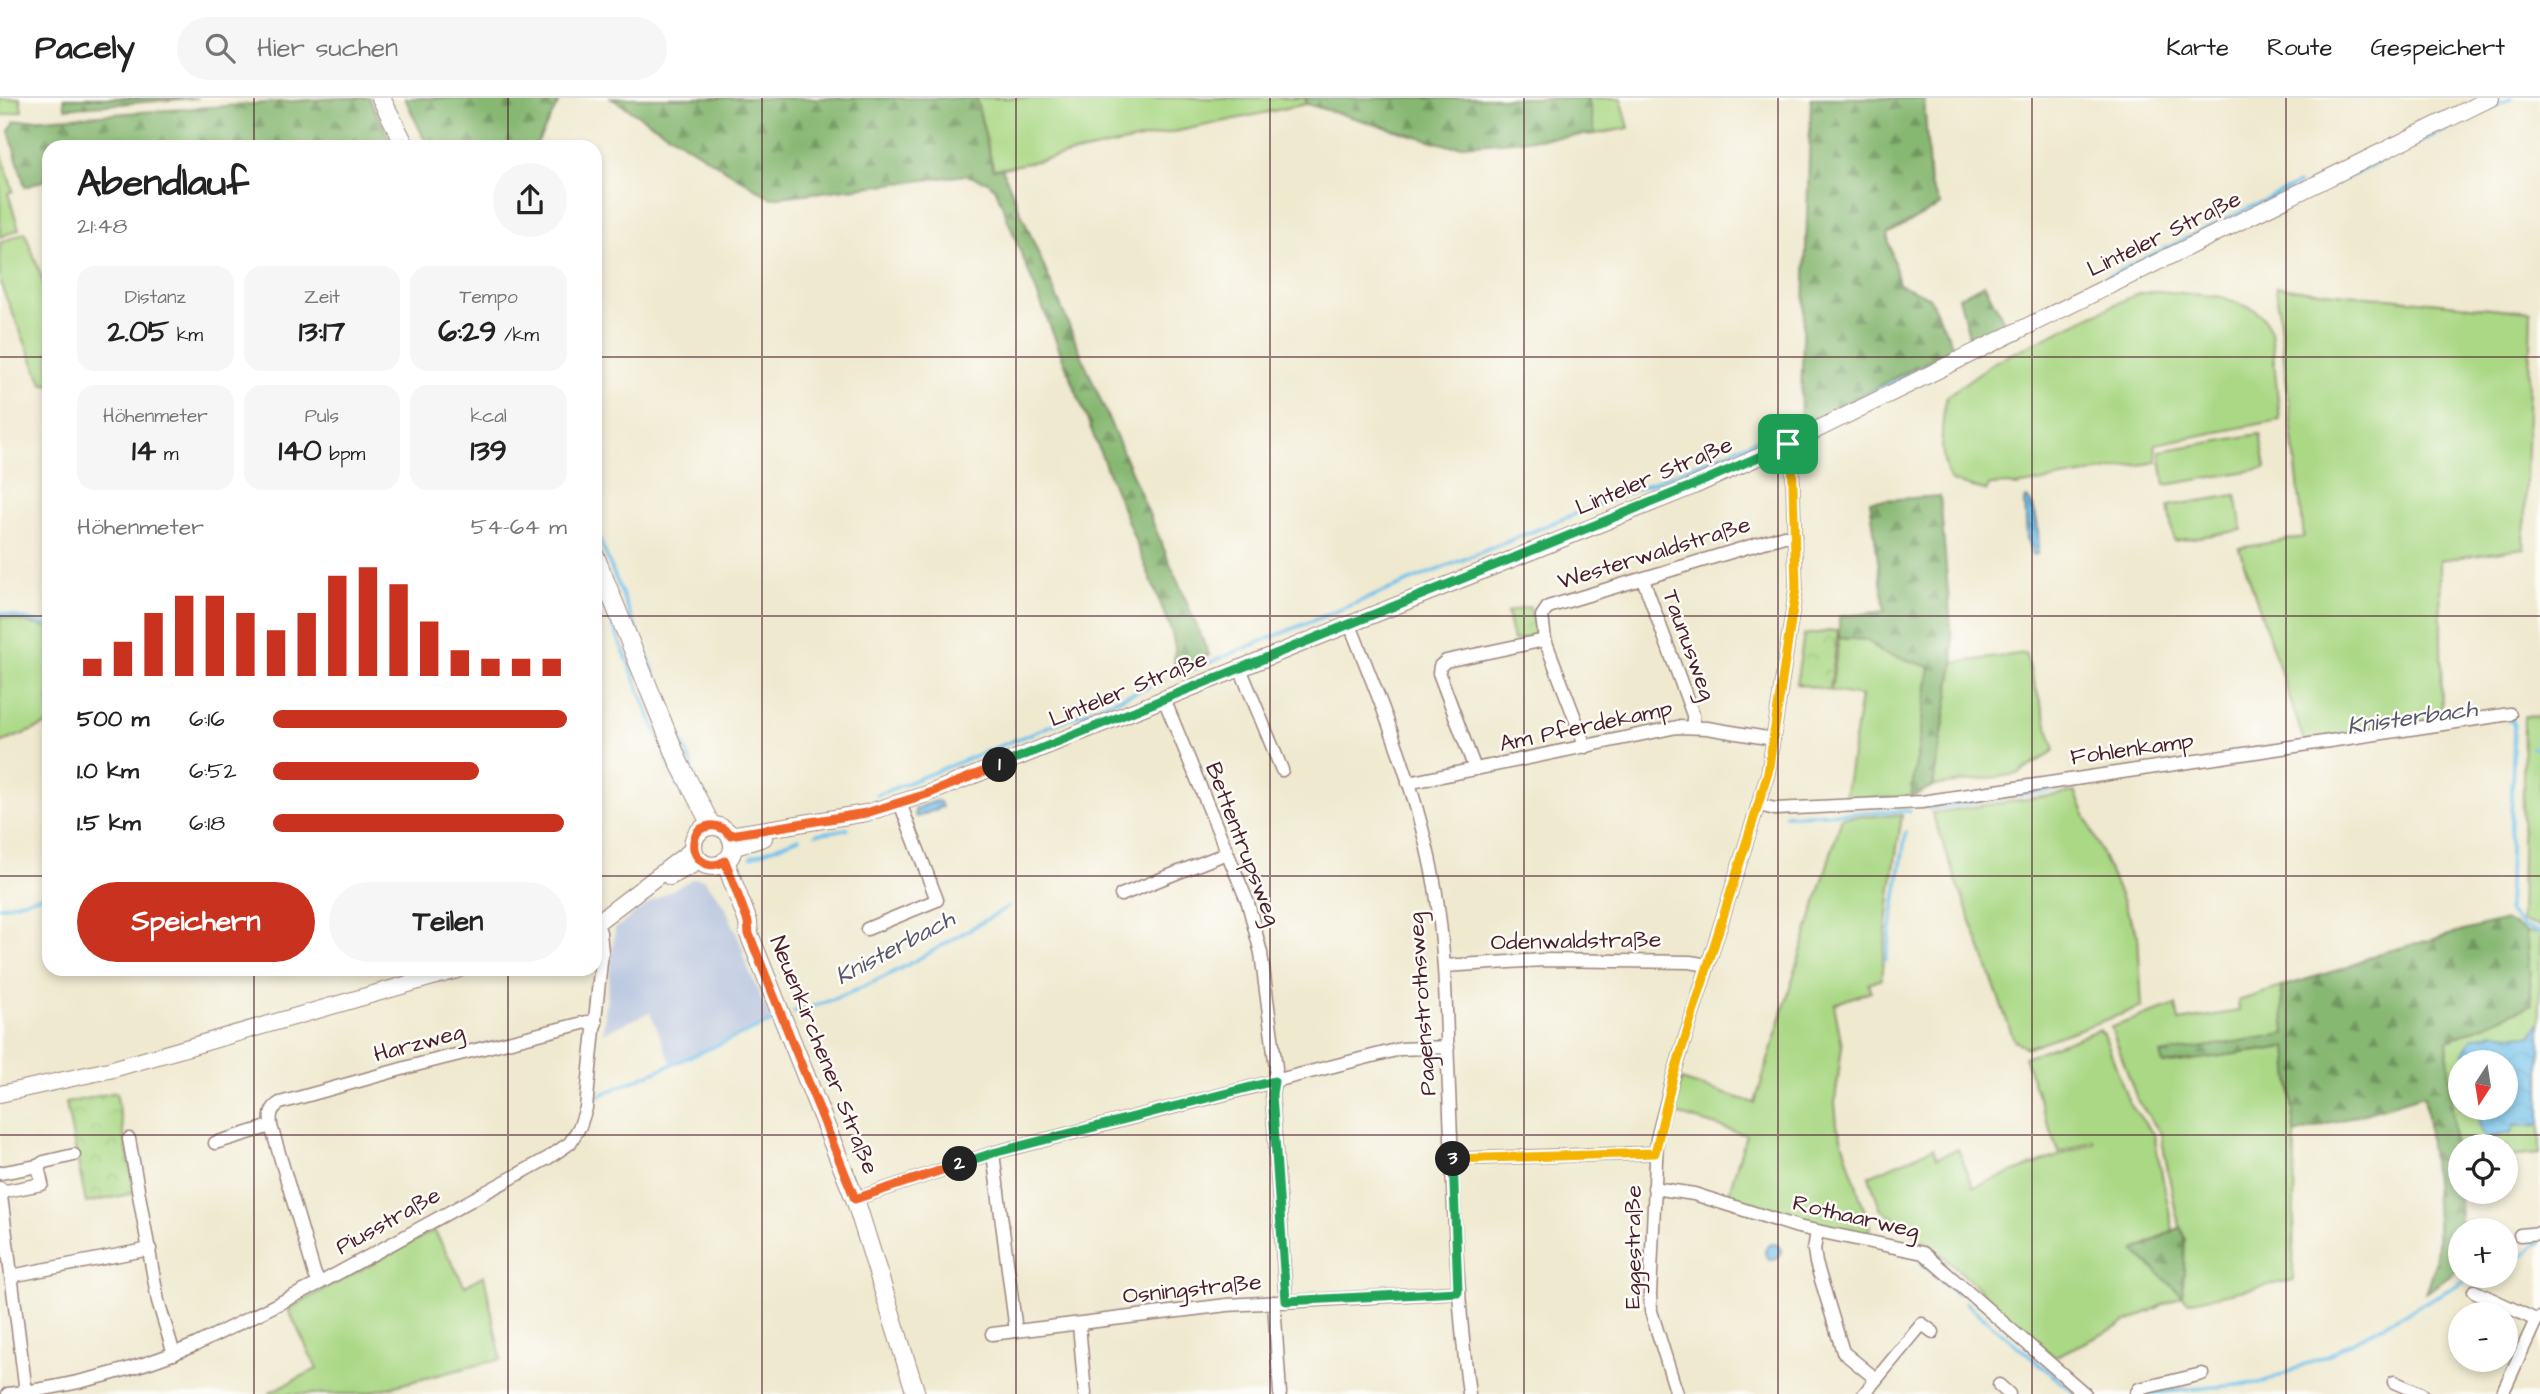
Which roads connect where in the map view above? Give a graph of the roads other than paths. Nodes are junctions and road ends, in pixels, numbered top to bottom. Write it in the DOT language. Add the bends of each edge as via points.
graph roads {
  1 [pos="381,98"];
  2 [pos="2491,98"];
  3 [pos="402,140"];
  4 [pos="1788,444"];
  5 [pos="1795,536"];
  6 [pos="602,573"];
  7 [pos="1643,579"];
  8 [pos="1350,625"];
  9 [pos="1545,640"];
  10 [pos="1240,668"];
  11 [pos="1164,699"];
  12 [pos="2510,714"];
  13 [pos="1693,726"];
  14 [pos="1773,739"];
  15 [pos="1586,747"];
  16 [pos="1475,769"];
  17 [pos="1282,770"];
  18 [pos="1408,783"];
  19 [pos="901,803"];
  20 [pos="1759,805"];
  21 [pos="705,828"];
  22 [pos="716,853"];
  23 [pos="1227,853"];
  24 [pos="1121,895"];
  25 [pos="602,919"];
  26 [pos="867,929"];
  27 [pos="1444,965"];
  28 [pos="1708,965"];
  29 [pos="436,976"];
  30 [pos="600,976"];
  31 [pos="596,1023"];
  32 [pos="1448,1047"];
  33 [pos="1274,1081"];
  34 [pos="0,1094"];
  35 [pos="271,1126"];
  36 [pos="129,1139"];
  37 [pos="215,1143"];
  38 [pos="993,1153"];
  39 [pos="1655,1153"];
  40 [pos="74,1155"];
  41 [pos="1452,1159"];
  42 [pos="38,1166"];
  43 [pos="0,1173"];
  44 [pos="1654,1188"];
  45 [pos="0,1190"];
  46 [pos="855,1199"];
  47 [pos="1817,1231"];
  48 [pos="2540,1233"];
  49 [pos="2520,1235"];
  50 [pos="149,1249"];
  51 [pos="11,1276"];
  52 [pos="320,1283"];
  53 [pos="2474,1291"];
  54 [pos="1458,1292"];
  55 [pos="1280,1301"];
  56 [pos="2538,1319"];
  57 [pos="1079,1324"];
  58 [pos="1016,1331"];
  59 [pos="1933,1332"];
  60 [pos="992,1334"];
  61 [pos="174,1354"];
  62 [pos="2202,1374"];
  63 [pos="1876,1379"];
  64 [pos="2394,1382"];
  65 [pos="76,1388"];
  66 [pos="26,1392"];
  67 [pos="8,1394"];
  68 [pos="916,1394"];
  69 [pos="1085,1394"];
  70 [pos="1280,1394"];
  71 [pos="1469,1394"];
  72 [pos="1677,1394"];
  73 [pos="1864,1394"];
  74 [pos="2085,1394"];
  75 [pos="2136,1394"];
  76 [pos="2421,1394"];
  77 [pos="2502,1394"];
  1 -- 3 [label="main road"];
  2 -- 4 [label="street, Linteler Straße"];
  4 -- 5 [label="street, Eggestraße"];
  4 -- 8 [label="street, Linteler Straße"];
  5 -- 7 [label="street, Westerwaldstraße"];
  5 -- 14 [label="street, Eggestraße" via="1796,588"];
  6 -- 21 [label="main road"];
  7 -- 9 [label="street, Westerwaldstraße" via="1548,607 1542,616"];
  7 -- 13 [label="street, Taunusweg" via="1693,715"];
  8 -- 10 [label="street, Linteler Straße"];
  8 -- 18 [label="street, Pagenstrothsweg"];
  9 -- 15 [label="street, Westerwaldstraße"];
  9 -- 16 [label="street" via="1446,660 1440,666"];
  10 -- 11 [label="street, Linteler Straße"];
  10 -- 17 [label="street"];
  11 -- 19 [label="street, Linteler Straße"];
  11 -- 23 [label="street, Bettentrupsweg"];
  12 -- 20 [label="street, Fohlenkamp" via="1922,802 1775,809"];
  13 -- 14 [label="street, Am Pferdekamp"];
  13 -- 15 [label="street, Am Pferdekamp"];
  14 -- 20 [label="street, Eggestraße"];
  15 -- 16 [label="street, Am Pferdekamp"];
  16 -- 18 [label="street, Am Pferdekamp"];
  18 -- 27 [label="street, Pagenstrothsweg" via="1431,867"];
  19 -- 22 [label="street, Linteler Straße" via="804,825 790,824"];
  19 -- 26 [label="street" via="937,900"];
  20 -- 28 [label="street, Eggestraße"];
  21 -- 22 [label="main road" via="694,839"];
  21 -- 22 [label="main road" via="722,828"];
  22 -- 25 [label="street, Linteler Straße" via="631,897"];
  22 -- 46 [label="main road, Neuenkirchener Straße" via="748,922"];
  23 -- 24 [label="street"];
  23 -- 33 [label="street, Bettentrupsweg" via="1248,903 1261,953"];
  27 -- 28 [label="street, Odenwaldstraße" via="1543,960"];
  27 -- 32 [label="street, Pagenstrothsweg"];
  28 -- 39 [label="street, Eggestraße"];
  29 -- 34 [label="street" via="108,1070"];
  30 -- 31 [label="street, Piusstraße"];
  31 -- 35 [label="street, Harzweg" via="542,1033 280,1103 270,1116"];
  31 -- 52 [label="street, Piusstraße" via="586,1108 570,1143"];
  32 -- 33 [label="street" via="1400,1049"];
  32 -- 41 [label="street, Pagenstrothsweg"];
  33 -- 38 [label="street"];
  33 -- 55 [label="street, Bettentrupsweg"];
  35 -- 37 [label="street"];
  35 -- 52 [label="street"];
  36 -- 50 [label="street"];
  38 -- 46 [label="street"];
  38 -- 58 [label="street"];
  39 -- 41 [label="street"];
  39 -- 44 [label="street, Eggestraße"];
  40 -- 42 [label="street"];
  41 -- 54 [label="street, Pagenstrothsweg"];
  42 -- 43 [label="street"];
  42 -- 45 [label="street" via="42,1184"];
  44 -- 47 [label="street, Rothaarweg" via="1694,1194"];
  44 -- 72 [label="street, Eggestraße" via="1651,1311"];
  45 -- 51 [label="street"];
  46 -- 68 [label="main road, Neuenkirchener Straße"];
  47 -- 63 [label="street" via="1816,1263 1843,1352"];
  47 -- 74 [label="street, Rothaarweg" via="1923,1253"];
  48 -- 49 [label="street"];
  50 -- 51 [label="street"];
  50 -- 61 [label="street"];
  51 -- 66 [label="street"];
  52 -- 61 [label="street, Piusstraße"];
  53 -- 56 [label="street"];
  54 -- 55 [label="street, Osningstraße"];
  54 -- 71 [label="street, Pagenstrothsweg"];
  55 -- 57 [label="street, Osningstraße"];
  55 -- 70 [label="street, Bettentrupsweg"];
  56 -- 77 [label="street"];
  57 -- 58 [label="street, Osningstraße"];
  57 -- 69 [label="street"];
  58 -- 60 [label="street, Osningstraße"];
  59 -- 63 [label="street" via="1922,1324"];
  61 -- 65 [label="street, Piusstraße"];
  62 -- 75 [label="street" via="2139,1389"];
  63 -- 73 [label="street"];
  64 -- 76 [label="street"];
  65 -- 66 [label="street, Piusstraße"];
  66 -- 67 [label="street, Piusstraße"];
}
